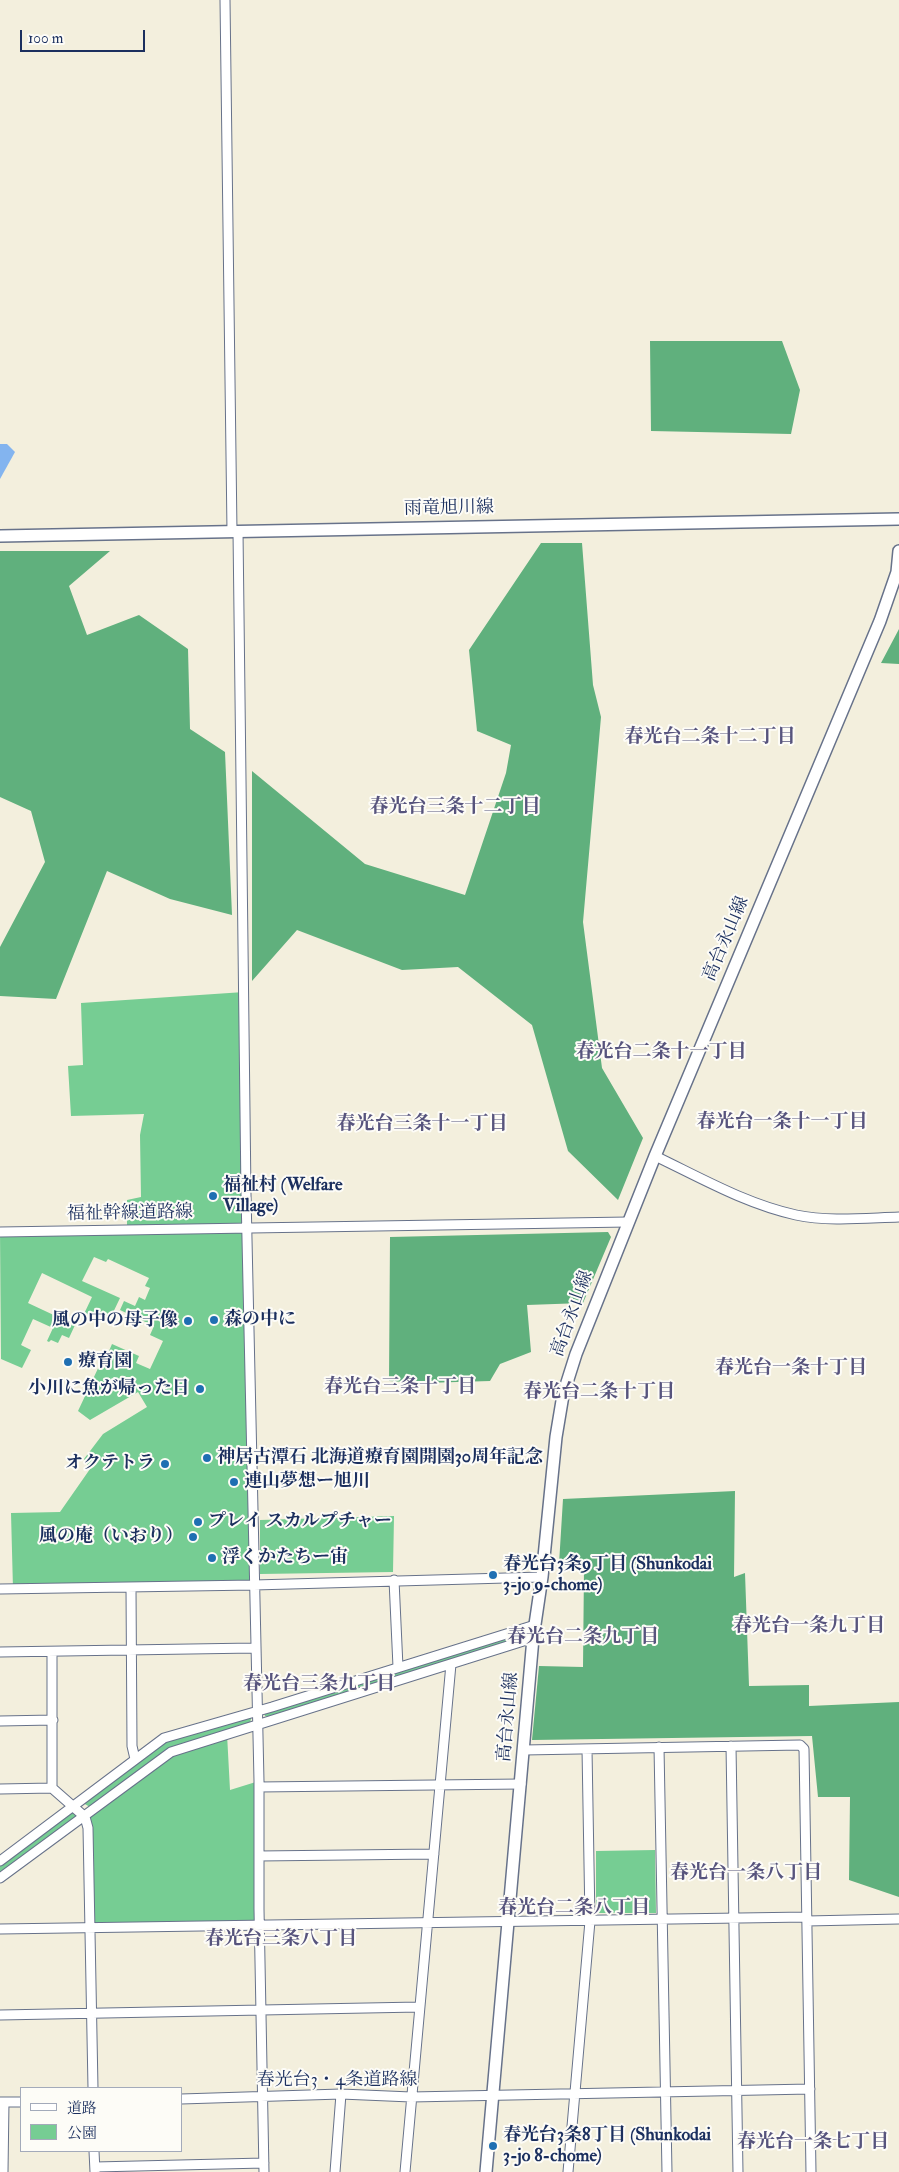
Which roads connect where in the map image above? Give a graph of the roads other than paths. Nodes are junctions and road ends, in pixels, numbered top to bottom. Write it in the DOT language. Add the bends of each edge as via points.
graph roads {
  1 [pos="225,0"];
  2 [pos="899,519"];
  3 [pos="235,531"];
  4 [pos="0,536"];
  5 [pos="899,551"];
  6 [pos="655,1156"];
  7 [pos="899,1217"];
  8 [pos="628,1222"];
  9 [pos="246,1230"];
  10 [pos="0,1232"];
  11 [pos="542,1577"];
  12 [pos="394,1580"];
  13 [pos="254,1585"];
  14 [pos="131,1588"];
  15 [pos="0,1589"];
  16 [pos="535,1625"];
  17 [pos="533,1638"];
  18 [pos="254,1648"];
  19 [pos="133,1650"];
  20 [pos="0,1652"];
  21 [pos="52,1652"];
  22 [pos="451,1664"];
  23 [pos="398,1667"];
  24 [pos="256,1712"];
  25 [pos="53,1720"];
  26 [pos="0,1721"];
  27 [pos="256,1725"];
  28 [pos="730,1746"];
  29 [pos="659,1748"];
  30 [pos="586,1749"];
  31 [pos="524,1750"];
  32 [pos="135,1759"];
  33 [pos="440,1784"];
  34 [pos="521,1784"];
  35 [pos="52,1788"];
  36 [pos="259,1788"];
  37 [pos="0,1789"];
  38 [pos="75,1806"];
  39 [pos="85,1817"];
  40 [pos="434,1854"];
  41 [pos="259,1856"];
  42 [pos="0,1861"];
  43 [pos="0,1878"];
  44 [pos="734,1918"];
  45 [pos="662,1919"];
  46 [pos="807,1919"];
  47 [pos="899,1919"];
  48 [pos="590,1921"];
  49 [pos="508,1922"];
  50 [pos="427,1923"];
  51 [pos="259,1926"];
  52 [pos="0,1929"];
  53 [pos="90,1929"];
  54 [pos="419,2007"];
  55 [pos="261,2010"];
  56 [pos="92,2013"];
  57 [pos="0,2015"];
  58 [pos="94,2087"];
  59 [pos="810,2089"];
  60 [pos="736,2091"];
  61 [pos="665,2092"];
  62 [pos="341,2094"];
  63 [pos="576,2094"];
  64 [pos="494,2095"];
  65 [pos="411,2097"];
  66 [pos="262,2098"];
  67 [pos="182,2100"];
  68 [pos="2,2102"];
  69 [pos="20,2102"];
  70 [pos="94,2152"];
  71 [pos="264,2167"];
  72 [pos="95,2169"];
  73 [pos="3,2172"];
  74 [pos="335,2172"];
  75 [pos="405,2172"];
  76 [pos="486,2172"];
  77 [pos="568,2172"];
  78 [pos="667,2172"];
  79 [pos="738,2172"];
  80 [pos="811,2172"];
  1 -- 3 [label="street"];
  2 -- 3 [label="street, 雨竜旭川線"];
  3 -- 4 [label="street, 雨竜旭川線"];
  3 -- 9 [label="street"];
  5 -- 6 [label="street, 高台永山線" via="897,572 880,621"];
  6 -- 7 [label="street" via="757,1205 798,1216"];
  6 -- 8 [label="street, 高台永山線"];
  8 -- 9 [label="street, 福祉幹線道路線"];
  8 -- 11 [label="street, 高台永山線" via="563,1395"];
  9 -- 10 [label="street, 福祉幹線道路線"];
  9 -- 13 [label="street"];
  11 -- 12 [label="street"];
  11 -- 16 [label="street, 高台永山線"];
  12 -- 13 [label="street"];
  12 -- 23 [label="street"];
  13 -- 14 [label="street"];
  13 -- 18 [label="street"];
  14 -- 15 [label="street"];
  14 -- 19 [label="street"];
  16 -- 17 [label="street, 高台永山線"];
  16 -- 23 [label="street"];
  17 -- 22 [label="street"];
  17 -- 31 [label="street, 高台永山線"];
  18 -- 19 [label="street"];
  18 -- 24 [label="street"];
  19 -- 21 [label="street"];
  19 -- 32 [label="street" via="132,1746"];
  20 -- 21 [label="street"];
  21 -- 25 [label="street"];
  22 -- 27 [label="street"];
  22 -- 33 [label="street"];
  23 -- 24 [label="street"];
  24 -- 27 [label="street"];
  24 -- 32 [label="street" via="164,1738"];
  25 -- 26 [label="street"];
  25 -- 35 [label="street"];
  27 -- 36 [label="street"];
  27 -- 39 [label="street" via="170,1752"];
  28 -- 29 [label="street"];
  28 -- 44 [label="street"];
  28 -- 46 [label="street" via="800,1745 804,1749"];
  29 -- 30 [label="street"];
  29 -- 45 [label="street"];
  30 -- 31 [label="street"];
  30 -- 48 [label="street"];
  31 -- 34 [label="street, 高台永山線"];
  32 -- 38 [label="street"];
  33 -- 34 [label="street"];
  33 -- 36 [label="street"];
  33 -- 40 [label="street"];
  34 -- 49 [label="street, 高台永山線"];
  35 -- 37 [label="street"];
  35 -- 38 [label="street"];
  36 -- 41 [label="street"];
  38 -- 39 [label="street"];
  38 -- 42 [label="street"];
  39 -- 43 [label="street"];
  39 -- 53 [label="street" via="88,1828"];
  40 -- 41 [label="street"];
  40 -- 50 [label="street"];
  41 -- 51 [label="street"];
  44 -- 45 [label="street"];
  44 -- 46 [label="street"];
  44 -- 60 [label="street"];
  45 -- 48 [label="street"];
  45 -- 61 [label="street"];
  46 -- 47 [label="street"];
  46 -- 59 [label="street"];
  48 -- 49 [label="street"];
  48 -- 63 [label="street"];
  49 -- 50 [label="street"];
  49 -- 64 [label="street, 高台永山線"];
  50 -- 51 [label="street"];
  50 -- 54 [label="street"];
  51 -- 53 [label="street"];
  51 -- 55 [label="street"];
  52 -- 53 [label="street"];
  53 -- 56 [label="street"];
  54 -- 55 [label="street"];
  54 -- 65 [label="street"];
  55 -- 56 [label="street"];
  55 -- 66 [label="street"];
  56 -- 57 [label="street"];
  56 -- 58 [label="street"];
  59 -- 60 [label="street, 春光台3・4条道路線"];
  59 -- 80 [label="street"];
  60 -- 61 [label="street, 春光台3・4条道路線"];
  60 -- 79 [label="street"];
  61 -- 63 [label="street, 春光台3・4条道路線"];
  61 -- 78 [label="street"];
  62 -- 65 [label="street, 春光台3・4条道路線"];
  62 -- 66 [label="street, 春光台3・4条道路線"];
  62 -- 74 [label="street"];
  63 -- 64 [label="street, 春光台3・4条道路線"];
  63 -- 77 [label="street"];
  64 -- 65 [label="street, 春光台3・4条道路線"];
  64 -- 76 [label="street, 高台永山線"];
  65 -- 75 [label="street"];
  66 -- 67 [label="street, 春光台3・4条道路線"];
  66 -- 71 [label="street"];
  68 -- 69 [label="street"];
  68 -- 73 [label="street"];
  70 -- 72 [label="street"];
  71 -- 72 [label="street"];
}
